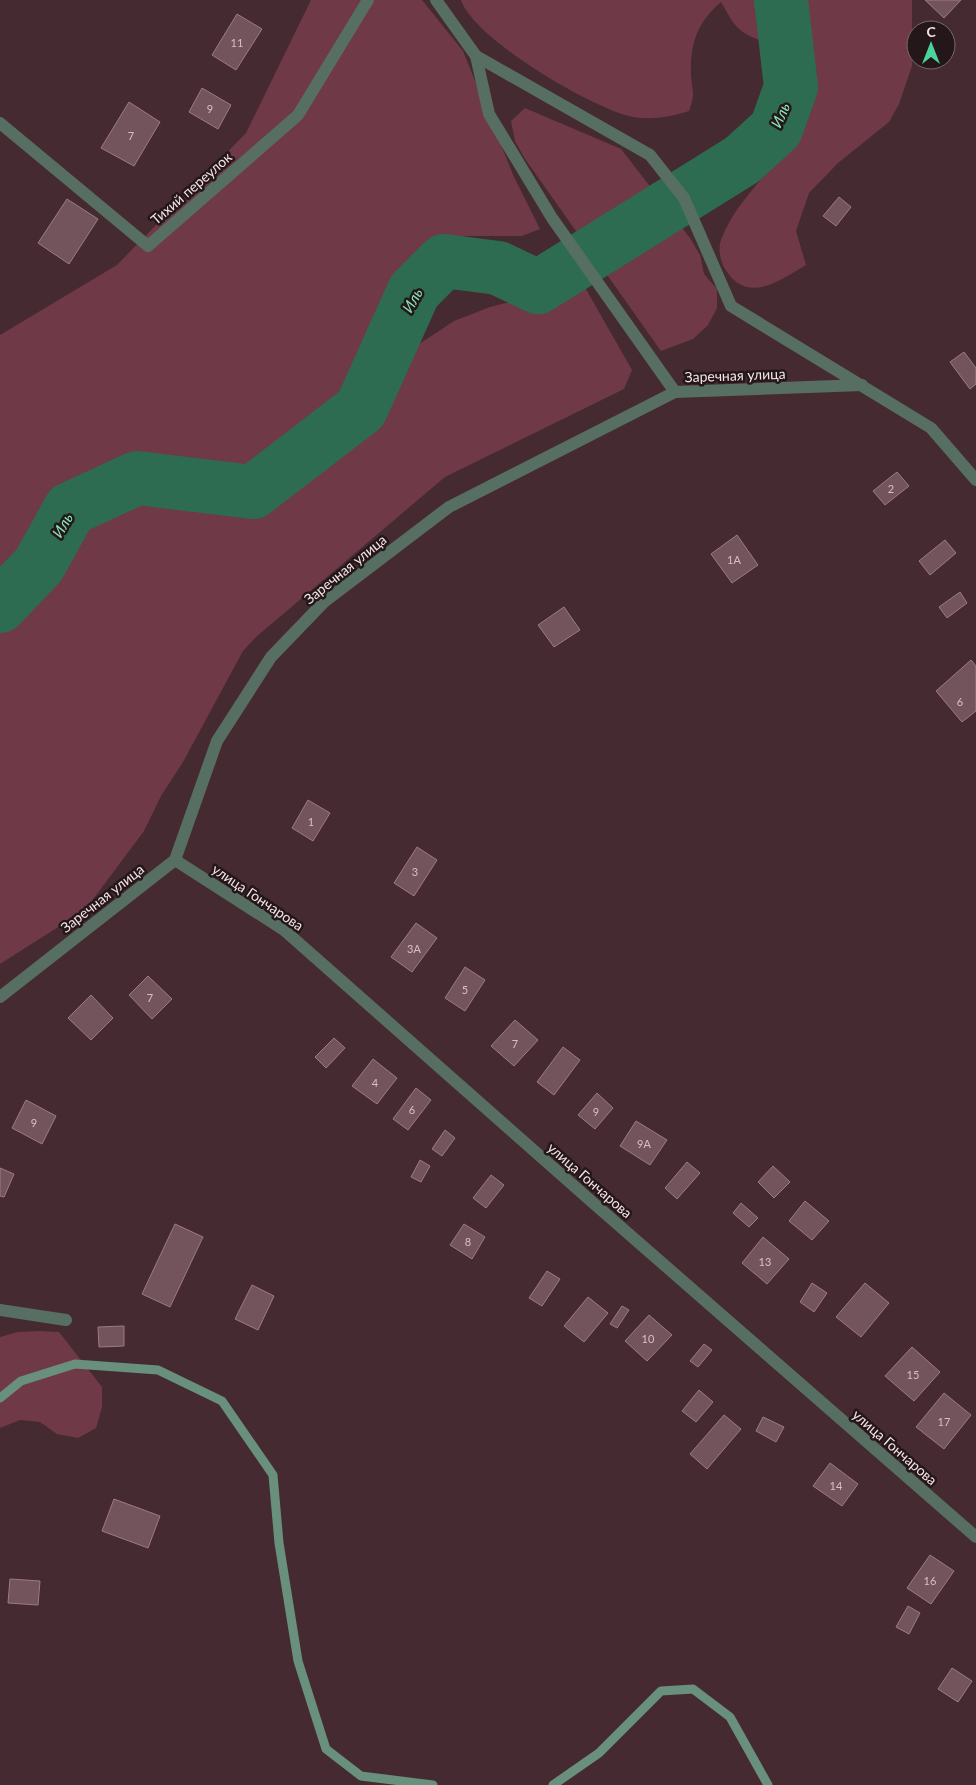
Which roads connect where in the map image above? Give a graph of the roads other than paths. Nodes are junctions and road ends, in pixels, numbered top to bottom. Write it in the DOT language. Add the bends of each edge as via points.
graph roads {
  1 [pos="368,0"];
  2 [pos="436,0"];
  3 [pos="476,56"];
  4 [pos="0,123"];
  5 [pos="862,386"];
  6 [pos="674,392"];
  7 [pos="976,480"];
  8 [pos="175,860"];
  9 [pos="0,997"];
  10 [pos="0,1310"];
  11 [pos="66,1320"];
  12 [pos="976,1537"];
  1 -- 4 [label="street, Тихий переулок" via="298,115 148,246"];
  2 -- 3 [label="street"];
  3 -- 5 [label="street" via="650,155 684,198 731,306"];
  3 -- 6 [label="street" via="489,114 552,218"];
  5 -- 6 [label="street, Заречная улица"];
  5 -- 7 [label="street" via="931,428"];
  6 -- 8 [label="street, Заречная улица" via="449,507 324,602 270,657 217,741"];
  8 -- 9 [label="street, Заречная улица"];
  8 -- 12 [label="street, улица Гончарова" via="284,930"];
  10 -- 11 [label="street"];
}
